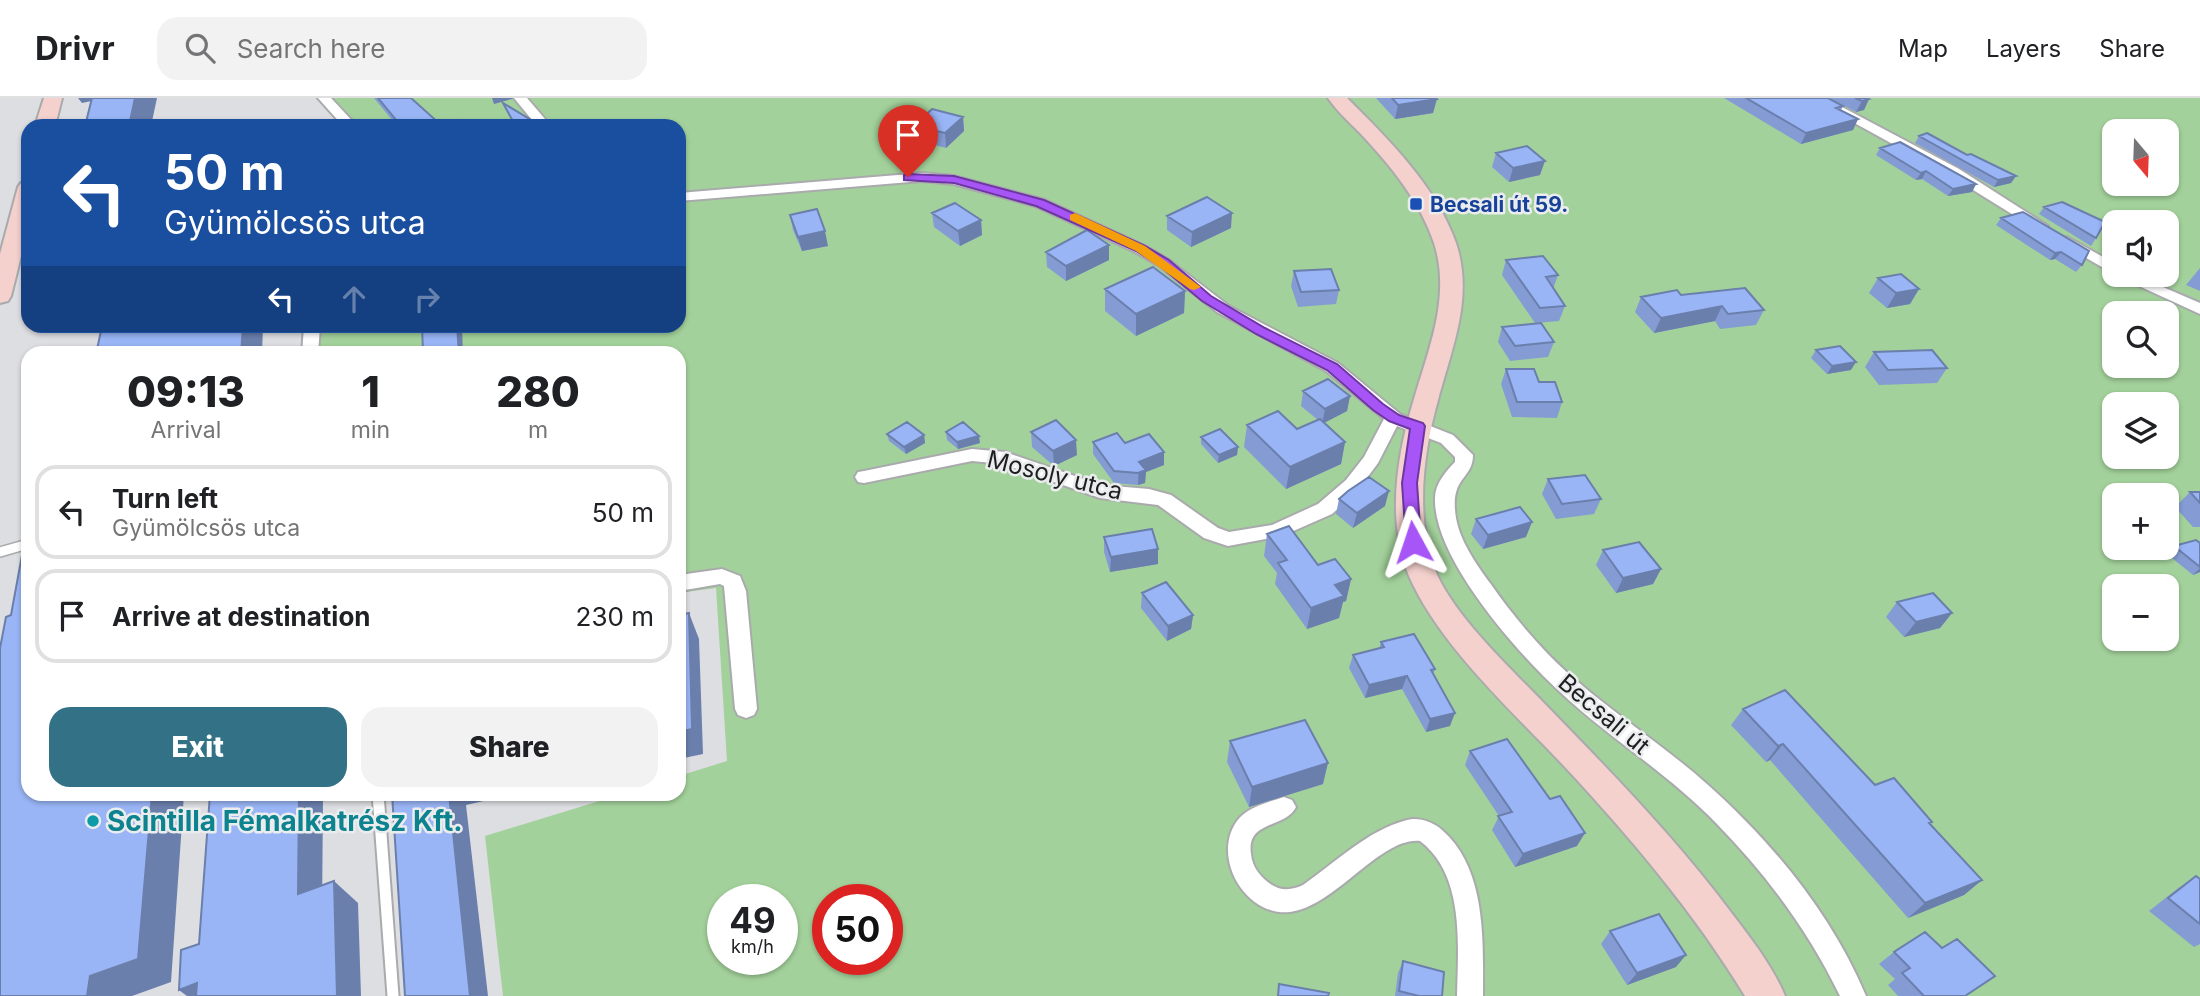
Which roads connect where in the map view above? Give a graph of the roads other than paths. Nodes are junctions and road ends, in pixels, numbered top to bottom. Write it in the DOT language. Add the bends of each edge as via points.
graph roads {
  1 [pos="53,98"];
  2 [pos="324,98"];
  3 [pos="520,98"];
  4 [pos="1337,98"];
  5 [pos="1815,98"];
  6 [pos="47,119"];
  7 [pos="343,119"];
  8 [pos="538,119"];
  9 [pos="686,196"];
  10 [pos="21,224"];
  11 [pos="2102,262"];
  12 [pos="2150,287"];
  13 [pos="0,296"];
  14 [pos="2200,309"];
  15 [pos="1406,422"];
  16 [pos="864,477"];
  17 [pos="21,546"];
  18 [pos="0,552"];
  19 [pos="686,582"];
  20 [pos="747,709"];
  21 [pos="379,801"];
  22 [pos="1284,807"];
  23 [pos="393,996"];
  24 [pos="1470,996"];
  25 [pos="1766,996"];
  26 [pos="1853,996"];
  1 -- 6 [label="main road"];
  2 -- 7 [label="street"];
  3 -- 8 [label="street"];
  4 -- 15 [label="main road, Becsali út" via="1375,137 1421,197 1450,262 1454,284 1448,324"];
  5 -- 11 [label="street" via="1954,172"];
  9 -- 15 [label="street" via="922,177 954,180 1040,203 1140,248 1223,309 1332,367"];
  10 -- 13 [label="main road"];
  12 -- 14 [label="street"];
  15 -- 16 [label="street, Mosoly utca" via="1384,432 1372,459 1325,509 1275,531 1228,539 1211,533 1164,500 1100,491 1005,458 972,455"];
  15 -- 25 [label="main road, Becsali út" via="1413,542 1424,577 1442,608 1498,676 1652,841"];
  15 -- 26 [label="street, Becsali út" via="1447,439 1464,456 1444,499 1448,525 1488,595 1567,685 1701,793 1763,857 1808,915"];
  17 -- 18 [label="lane"];
  19 -- 20 [label="street" via="722,576 733,581"];
  21 -- 23 [label="lane"];
  22 -- 24 [label="street" via="1246,827 1238,846 1245,874 1275,899 1299,900 1406,830 1426,832 1437,839 1458,872 1465,897"];
}
